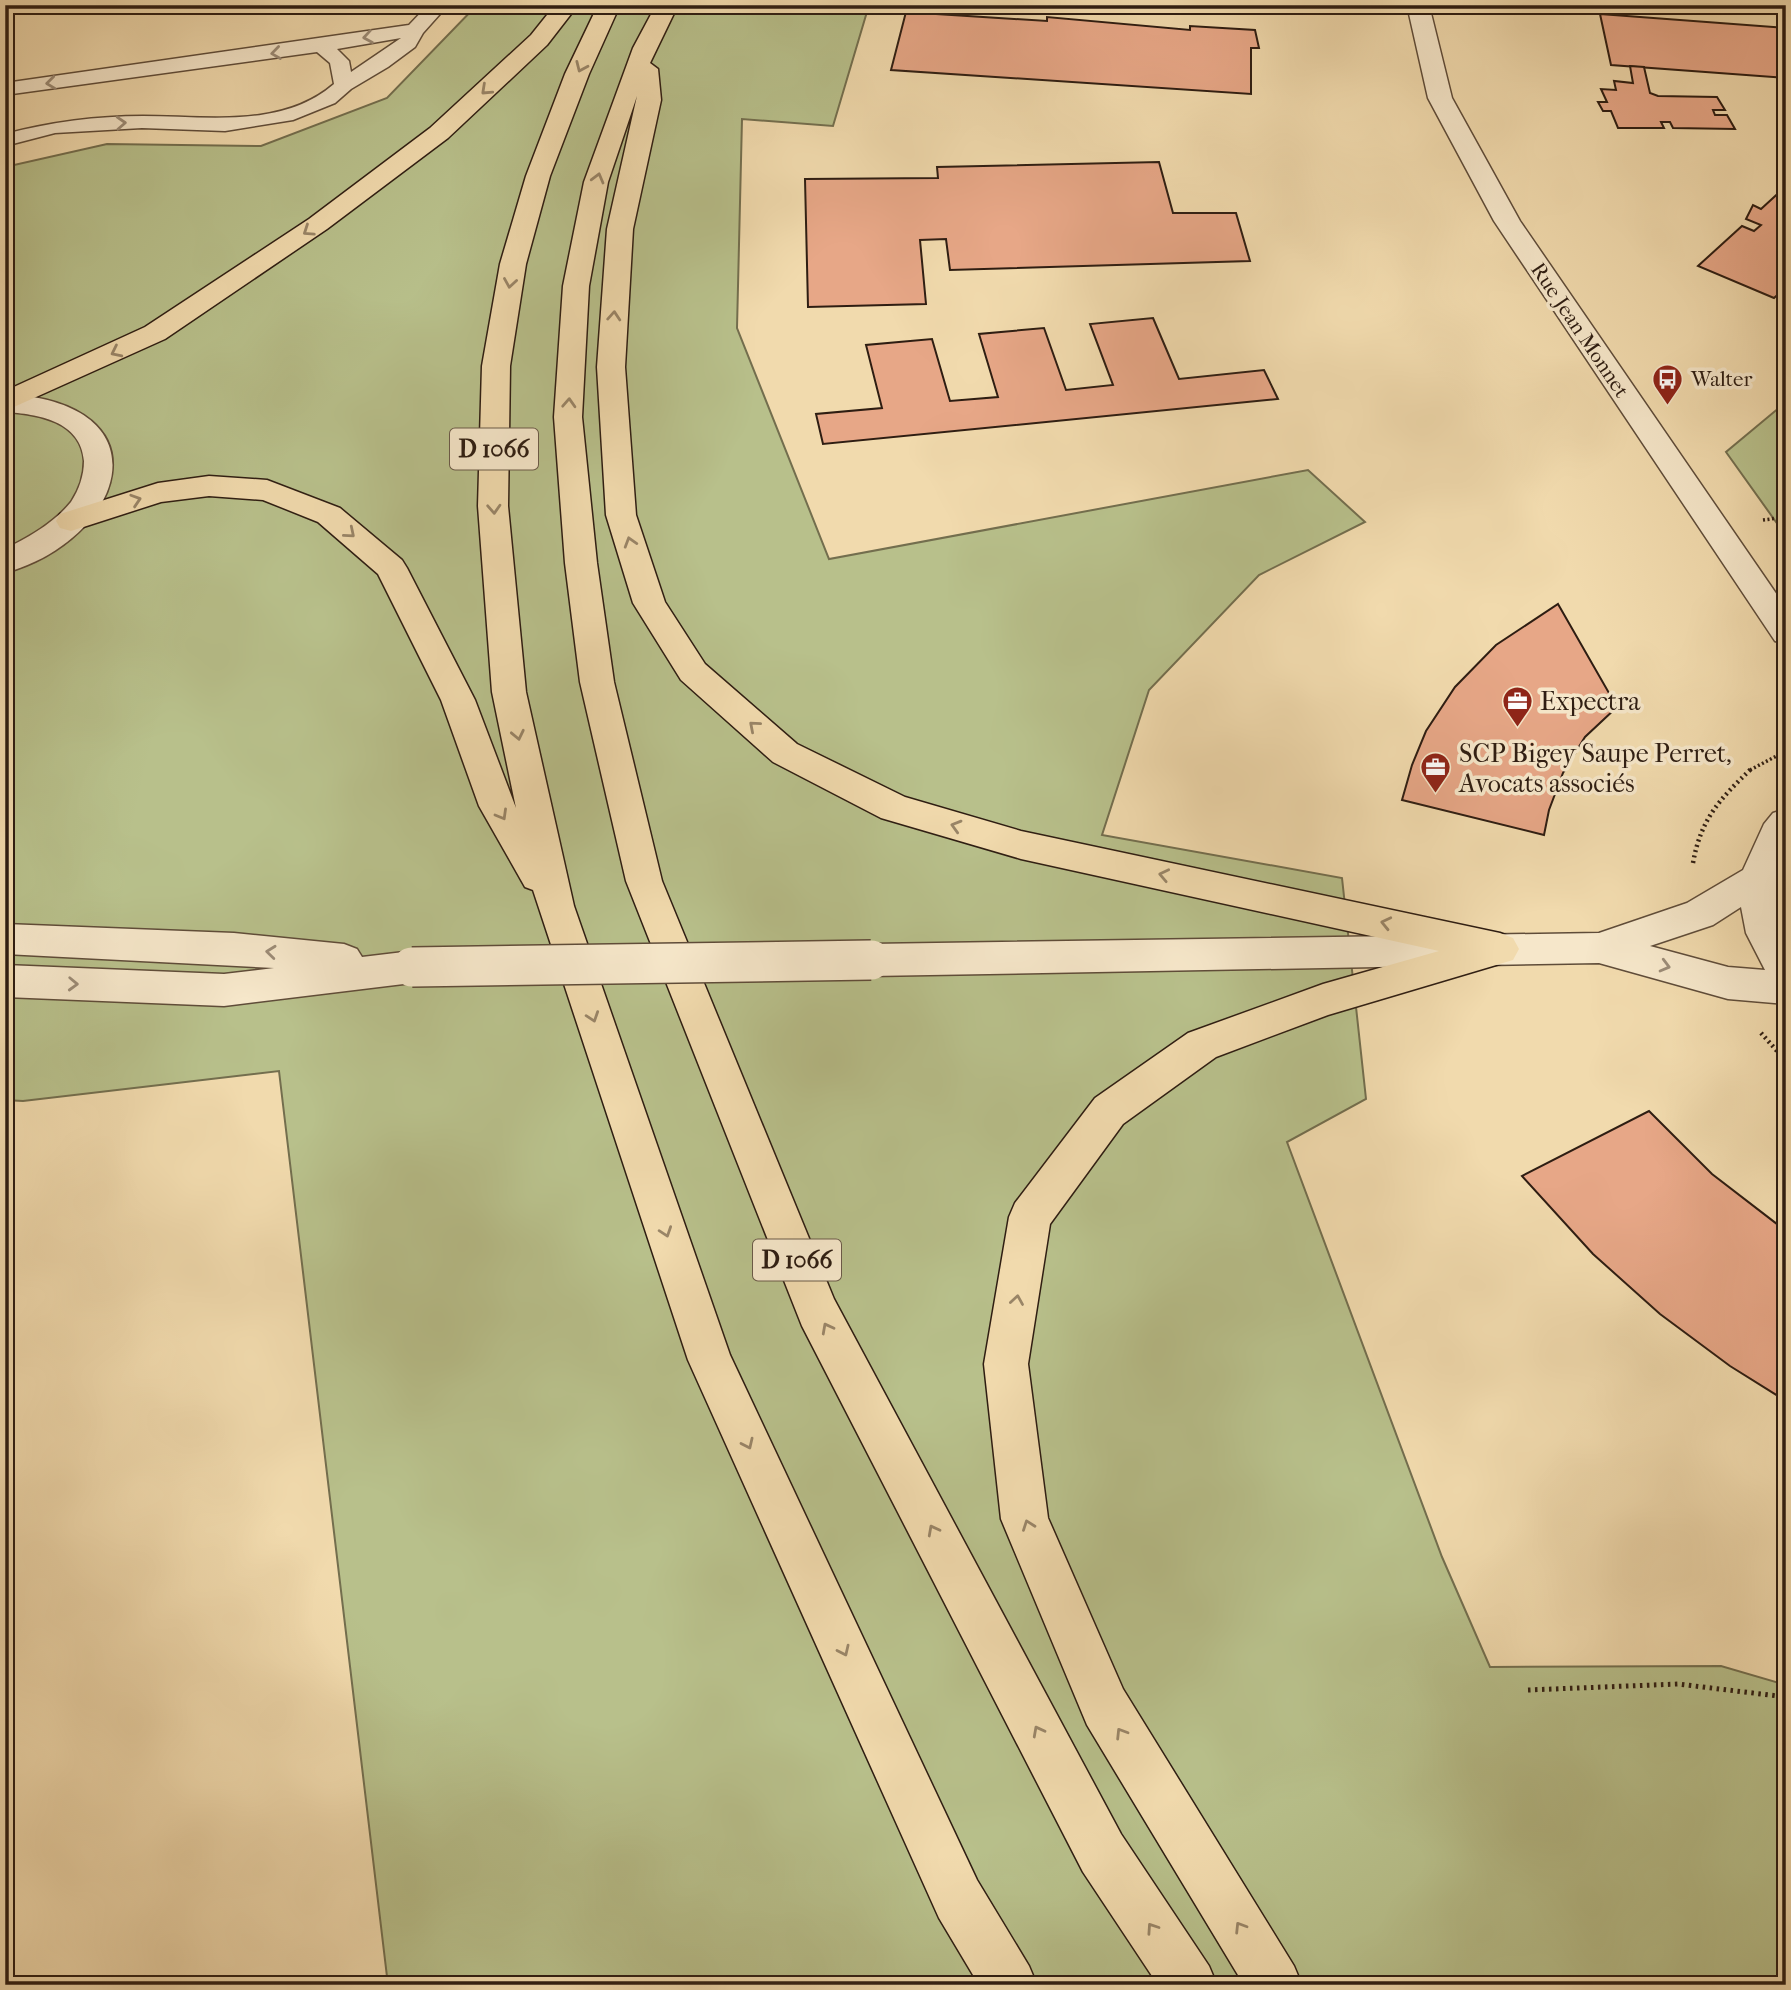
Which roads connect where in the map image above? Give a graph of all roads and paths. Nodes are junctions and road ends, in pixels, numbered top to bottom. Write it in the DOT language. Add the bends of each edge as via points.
graph roads {
  1 [pos="439,5"];
  2 [pos="567,5"];
  3 [pos="609,5"];
  4 [pos="667,5"];
  5 [pos="1418,5"];
  6 [pos="415,30"];
  7 [pos="321,46"];
  8 [pos="644,48"];
  9 [pos="344,85"];
  10 [pos="5,89"];
  11 [pos="5,140"];
  12 [pos="5,403"];
  13 [pos="71,521"];
  14 [pos="5,562"];
  15 [pos="1786,633"];
  16 [pos="1786,824"];
  17 [pos="1758,879"];
  18 [pos="555,906"];
  19 [pos="5,939"];
  20 [pos="1599,948"];
  21 [pos="1500,949"];
  22 [pos="412,967"];
  23 [pos="1786,973"];
  24 [pos="5,981"];
  25 [pos="1786,988"];
  26 [pos="1528,1690"];
  27 [pos="1786,1697"];
  28 [pos="1010,1985"];
  29 [pos="1190,1985"];
  30 [pos="1275,1985"];
  1 -- 6 [label="lane"];
  2 -- 12 [label="highway, one-way" via="539,40 439,133 318,225 155,333"];
  3 -- 18 [label="highway, D 1066, one-way" via="538,176 513,264 496,366 493,506 509,692"];
  4 -- 8 [label="highway, D 1066"];
  5 -- 15 [label="street, Rue Jean Monnet" via="1440,99 1507,221"];
  6 -- 7 [label="lane, one-way"];
  6 -- 9 [label="lane" via="408,43 381,64"];
  7 -- 9 [label="lane" via="339,61"];
  7 -- 10 [label="lane, one-way"];
  21 -- 8 [label="highway, one-way" via="1021,845 894,808 785,753 693,672 649,603 621,515 611,367 621,229 649,100"];
  29 -- 8 [label="highway, D 1066, one-way" via="1102,1853 817,1311 644,881 597,682 568,417 576,286 596,182"];
  11 -- 9 [label="lane, one-way" via="55,127 142,122 225,125 286,116 328,99"];
  12 -- 13 [label="street" via="28,404 68,417 94,439 100,461 96,486"];
  13 -- 14 [label="street" via="52,537"];
  13 -- 18 [label="highway, one-way" via="158,493 209,486 267,490 329,515 391,568 458,700 497,806"];
  16 -- 17 [label="street" via="1774,835"];
  17 -- 20 [label="street" via="1700,915"];
  17 -- 23 [label="street" via="1765,932"];
  18 -- 28 [label="highway, D 1066, one-way" via="710,1360 958,1899"];
  22 -- 19 [label="street, one-way" via="234,948"];
  20 -- 21 [label="street"];
  20 -- 25 [label="street, one-way" via="1728,983"];
  21 -- 22 [label="street, bridge"];
  30 -- 21 [label="highway, one-way" via="1105,1707 1025,1519 1006,1364 1030,1217 1109,1111 1202,1045 1323,1000"];
  24 -- 22 [label="street, one-way" via="224,990"];
  26 -- 27 [label="path" via="1678,1685"];
}
